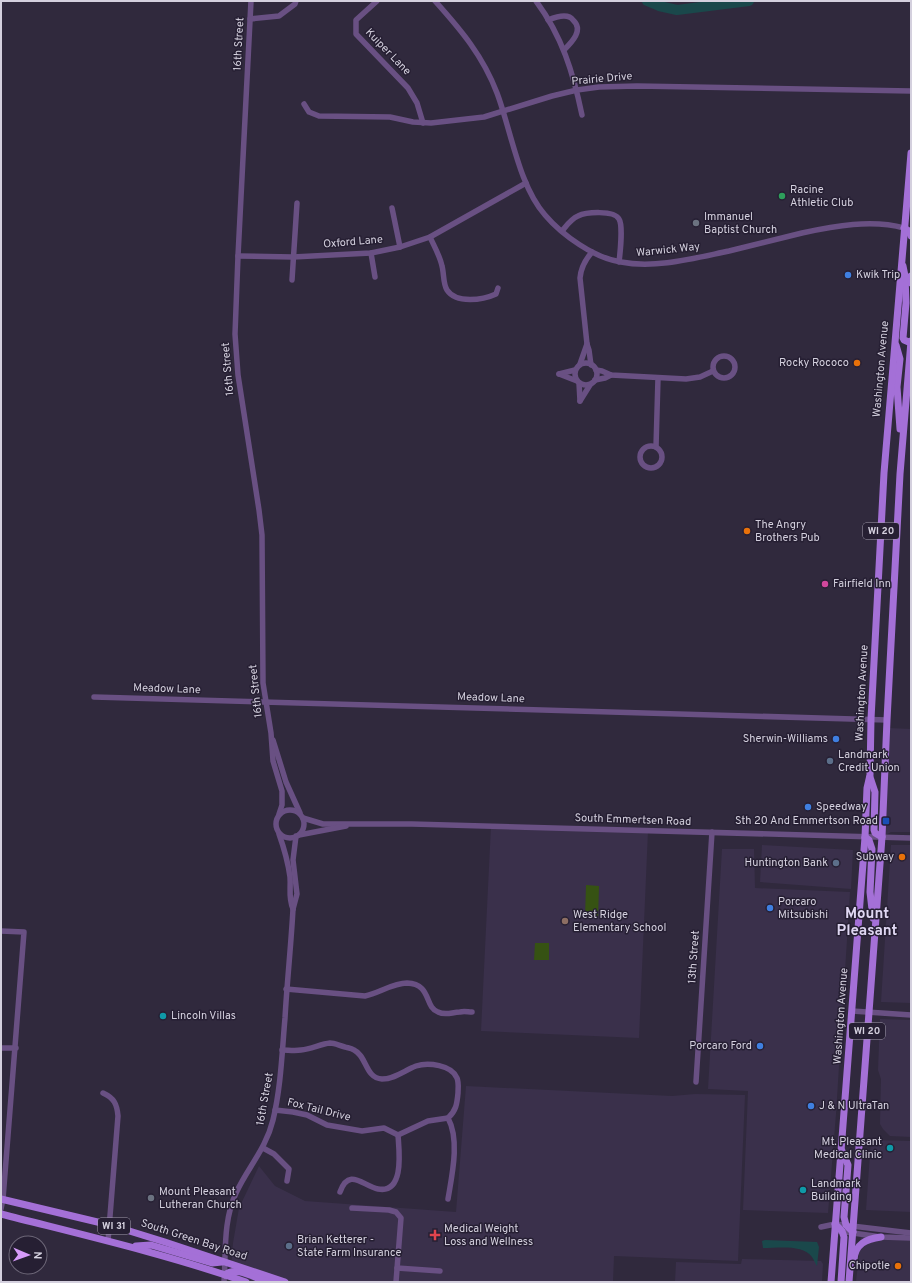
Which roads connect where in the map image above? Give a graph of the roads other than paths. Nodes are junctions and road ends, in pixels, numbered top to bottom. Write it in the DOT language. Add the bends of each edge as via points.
graph roads {
  1 [pos="251,1"];
  2 [pos="296,1"];
  3 [pos="377,1"];
  4 [pos="435,1"];
  5 [pos="536,1"];
  6 [pos="250,19"];
  7 [pos="548,20"];
  8 [pos="564,50"];
  9 [pos="577,90"];
  10 [pos="911,91"];
  11 [pos="304,104"];
  12 [pos="503,111"];
  13 [pos="582,115"];
  14 [pos="422,123"];
  15 [pos="911,153"];
  16 [pos="911,163"];
  17 [pos="526,182"];
  18 [pos="297,203"];
  19 [pos="392,208"];
  20 [pos="904,228"];
  21 [pos="562,231"];
  22 [pos="911,236"];
  23 [pos="430,237"];
  24 [pos="400,247"];
  25 [pos="592,252"];
  26 [pos="372,253"];
  27 [pos="238,256"];
  28 [pos="902,256"];
  29 [pos="293,257"];
  30 [pos="619,262"];
  31 [pos="911,276"];
  32 [pos="375,277"];
  33 [pos="292,280"];
  34 [pos="911,283"];
  35 [pos="498,288"];
  36 [pos="895,342"];
  37 [pos="911,342"];
  38 [pos="587,344"];
  39 [pos="580,364"];
  40 [pos="591,364"];
  41 [pos="576,370"];
  42 [pos="596,370"];
  43 [pos="713,371"];
  44 [pos="611,375"];
  45 [pos="658,378"];
  46 [pos="595,380"];
  47 [pos="578,382"];
  48 [pos="590,385"];
  49 [pos="656,447"];
  50 [pos="902,449"];
  51 [pos="94,697"];
  52 [pos="265,702"];
  53 [pos="871,719"];
  54 [pos="887,720"];
  55 [pos="271,732"];
  56 [pos="870,774"];
  57 [pos="280,814"];
  58 [pos="302,816"];
  59 [pos="354,824"];
  60 [pos="712,832"];
  61 [pos="279,833"];
  62 [pos="297,836"];
  63 [pos="865,837"];
  64 [pos="882,837"];
  65 [pos="911,838"];
  66 [pos="293,909"];
  67 [pos="1,931"];
  68 [pos="875,932"];
  69 [pos="286,989"];
  70 [pos="472,1012"];
  71 [pos="852,1012"];
  72 [pos="868,1012"];
  73 [pos="911,1014"];
  74 [pos="1,1048"];
  75 [pos="16,1048"];
  76 [pos="282,1050"];
  77 [pos="696,1082"];
  78 [pos="103,1093"];
  79 [pos="275,1110"];
  80 [pos="448,1118"];
  81 [pos="398,1135"];
  82 [pos="263,1148"];
  83 [pos="842,1150"];
  84 [pos="287,1181"];
  85 [pos="340,1192"];
  86 [pos="2,1199"];
  87 [pos="448,1199"];
  88 [pos="352,1208"];
  89 [pos="1,1209"];
  90 [pos="1,1214"];
  91 [pos="110,1225"];
  92 [pos="821,1227"];
  93 [pos="844,1228"];
  94 [pos="911,1233"];
  95 [pos="881,1237"];
  96 [pos="911,1238"];
  97 [pos="108,1241"];
  98 [pos="128,1246"];
  99 [pos="226,1262"];
  100 [pos="397,1268"];
  101 [pos="440,1271"];
  102 [pos="225,1278"];
  103 [pos="246,1282"];
  104 [pos="268,1282"];
  105 [pos="285,1282"];
  106 [pos="396,1282"];
  107 [pos="831,1282"];
  108 [pos="841,1282"];
  109 [pos="848,1282"];
  110 [pos="852,1282"];
  1 -- 6 [label="street, 16th Street"];
  2 -- 6 [label="street" via="279,16"];
  3 -- 14 [label="street, Kuiper Lane" via="356,20 356,34 408,88 418,103"];
  4 -- 12 [label="street, Warwick Way" via="462,30 482,60"];
  5 -- 7 [label="street"];
  6 -- 27 [label="street, 16th Street"];
  7 -- 8 [label="street"];
  7 -- 8 [label="street" via="565,16 575,22 577,33"];
  8 -- 9 [label="street"];
  9 -- 10 [label="street, Prairie Drive" via="638,86"];
  9 -- 12 [label="street, Prairie Drive"];
  9 -- 13 [label="street"];
  11 -- 14 [label="street, Prairie Drive" via="309,112 319,116 390,118"];
  12 -- 14 [label="street, Prairie Drive" via="476,118"];
  12 -- 17 [label="street, Warwick Way"];
  15 -- 16 [label="main road, Washington Avenue / WI 20"];
  16 -- 20 [label="main road, Washington Avenue / WI 20"];
  17 -- 21 [label="street, Warwick Way" via="541,210"];
  17 -- 23 [label="street, Oxford Lane"];
  18 -- 29 [label="street"];
  19 -- 24 [label="street"];
  20 -- 22 [label="main road"];
  20 -- 28 [label="main road, Washington Avenue / WI 20"];
  20 -- 30 [label="street, Warwick Way" via="872,225 838,227 688,260 642,264"];
  21 -- 25 [label="street, Warwick Way"];
  21 -- 30 [label="street" via="573,219 582,214 615,215 621,225"];
  23 -- 24 [label="street, Oxford Lane"];
  23 -- 35 [label="street" via="442,264 446,289 454,297 490,297 496,294"];
  24 -- 26 [label="street, Oxford Lane"];
  25 -- 30 [label="street, Warwick Way"];
  25 -- 38 [label="street" via="580,273"];
  26 -- 29 [label="street, Oxford Lane"];
  26 -- 32 [label="street"];
  27 -- 29 [label="street, Oxford Lane"];
  27 -- 52 [label="street, 16th Street" via="238,369 262,535 262,653"];
  28 -- 36 [label="main road, Washington Avenue / WI 20"];
  28 -- 37 [label="main road" via="906,276 903,334 904,340"];
  29 -- 33 [label="street"];
  31 -- 34 [label="main road"];
  36 -- 37 [label="street"];
  36 -- 50 [label="main road" via="900,359 897,396"];
  36 -- 53 [label="main road, Washington Avenue / WI 20" via="884,473"];
  37 -- 50 [label="main road, Washington Avenue / WI 20"];
  38 -- 39 [label="street"];
  38 -- 40 [label="street"];
  39 -- 40 [label="street"];
  39 -- 41 [label="street"];
  40 -- 42 [label="street"];
  41 -- 47 [label="street"];
  41 -- 47 [label="street" via="559,374"];
  42 -- 44 [label="street"];
  42 -- 46 [label="street"];
  43 -- 43 [label="street" via="722,378 729,376 734,370 734,363 726,356 719,356 714,361"];
  43 -- 45 [label="street" via="700,377 686,379"];
  44 -- 45 [label="street"];
  44 -- 46 [label="street"];
  45 -- 49 [label="street"];
  46 -- 48 [label="street"];
  47 -- 48 [label="street"];
  47 -- 48 [label="street" via="580,401"];
  49 -- 49 [label="street" via="649,446 642,450 642,464 649,468 656,467 660,462 662,455"];
  50 -- 54 [label="main road, Washington Avenue / WI 20"];
  51 -- 52 [label="street, Meadow Lane"];
  52 -- 53 [label="street, Meadow Lane"];
  52 -- 55 [label="street, 16th Street"];
  53 -- 54 [label="street, Meadow Lane"];
  53 -- 56 [label="main road, Washington Avenue / WI 20"];
  54 -- 64 [label="main road, Washington Avenue / WI 20"];
  55 -- 57 [label="street, 16th Street" via="273,761 282,791"];
  55 -- 58 [label="street, 16th Street" via="286,782"];
  56 -- 63 [label="main road, Washington Avenue / WI 20"];
  56 -- 64 [label="main road" via="875,792 874,830"];
  57 -- 58 [label="street" via="288,809"];
  57 -- 61 [label="street, 16th Street" via="276,822"];
  58 -- 59 [label="street, South Emmertsen Road" via="323,824"];
  58 -- 62 [label="street, 16th Street" via="304,827"];
  59 -- 60 [label="street, South Emmertsen Road"];
  59 -- 62 [label="street, South Emmertsen Road"];
  60 -- 63 [label="street, South Emmertsen Road"];
  60 -- 77 [label="street, 13th Street"];
  61 -- 62 [label="street" via="290,838"];
  61 -- 66 [label="street, 16th Street" via="287,857 289,899"];
  62 -- 66 [label="street, 16th Street" via="293,860 297,894"];
  63 -- 64 [label="street, South Emmertsen Road"];
  63 -- 68 [label="main road" via="871,843 872,849 870,892"];
  63 -- 71 [label="main road, Washington Avenue / WI 20"];
  64 -- 65 [label="street, South Emmertsen Road"];
  64 -- 68 [label="main road, Washington Avenue / WI 20"];
  66 -- 69 [label="street, 16th Street"];
  67 -- 75 [label="street" via="24,932"];
  68 -- 72 [label="main road, Washington Avenue / WI 20"];
  69 -- 70 [label="street" via="365,996 408,983 422,989 432,1009 437,1012"];
  69 -- 76 [label="street, 16th Street"];
  71 -- 72 [label="street"];
  71 -- 83 [label="main road, Washington Avenue / WI 20"];
  72 -- 73 [label="street"];
  72 -- 93 [label="main road, Washington Avenue / WI 20"];
  74 -- 75 [label="street"];
  75 -- 86 [label="street"];
  76 -- 79 [label="street, 16th Street"];
  76 -- 80 [label="street" via="300,1050 331,1043 352,1049 360,1053 371,1074 382,1079 393,1077 416,1066 433,1065 445,1068 456,1077 458,1085 457,1106"];
  78 -- 91 [label="street" via="114,1101 118,1116"];
  79 -- 81 [label="street, Fox Tail Drive" via="307,1115 327,1125 362,1131 384,1128"];
  79 -- 82 [label="street, 16th Street"];
  80 -- 81 [label="street" via="428,1121"];
  80 -- 87 [label="street" via="454,1144"];
  81 -- 85 [label="street" via="400,1156 393,1185 386,1189 378,1189 357,1179 345,1182"];
  82 -- 84 [label="street" via="274,1154 289,1169"];
  82 -- 99 [label="street, 16th Street" via="242,1180 231,1206 227,1222"];
  83 -- 93 [label="main road, Washington Avenue / WI 20"];
  83 -- 93 [label="main road" via="848,1165"];
  86 -- 89 [label="street"];
  86 -- 91 [label="main road, South Green Bay Road / WI 31"];
  88 -- 100 [label="street" via="396,1212 401,1218"];
  90 -- 97 [label="main road, South Green Bay Road / WI 31"];
  91 -- 97 [label="street"];
  91 -- 99 [label="main road, South Green Bay Road / WI 31"];
  92 -- 93 [label="street"];
  93 -- 94 [label="street"];
  93 -- 95 [label="street"];
  93 -- 107 [label="main road, Washington Avenue / WI 20"];
  93 -- 108 [label="main road"];
  93 -- 109 [label="main road, Washington Avenue / WI 20"];
  95 -- 96 [label="street"];
  95 -- 110 [label="main road" via="871,1238 859,1245 855,1254"];
  97 -- 98 [label="main road, South Green Bay Road / WI 31"];
  98 -- 99 [label="main road" via="151,1245 212,1263"];
  98 -- 102 [label="main road, South Green Bay Road / WI 31"];
  99 -- 102 [label="street, 16th Street"];
  99 -- 105 [label="main road, South Green Bay Road / WI 31"];
  100 -- 101 [label="street"];
  100 -- 106 [label="street"];
  102 -- 103 [label="main road, South Green Bay Road / WI 31"];
  102 -- 104 [label="main road" via="228,1272 236,1271"];
}
